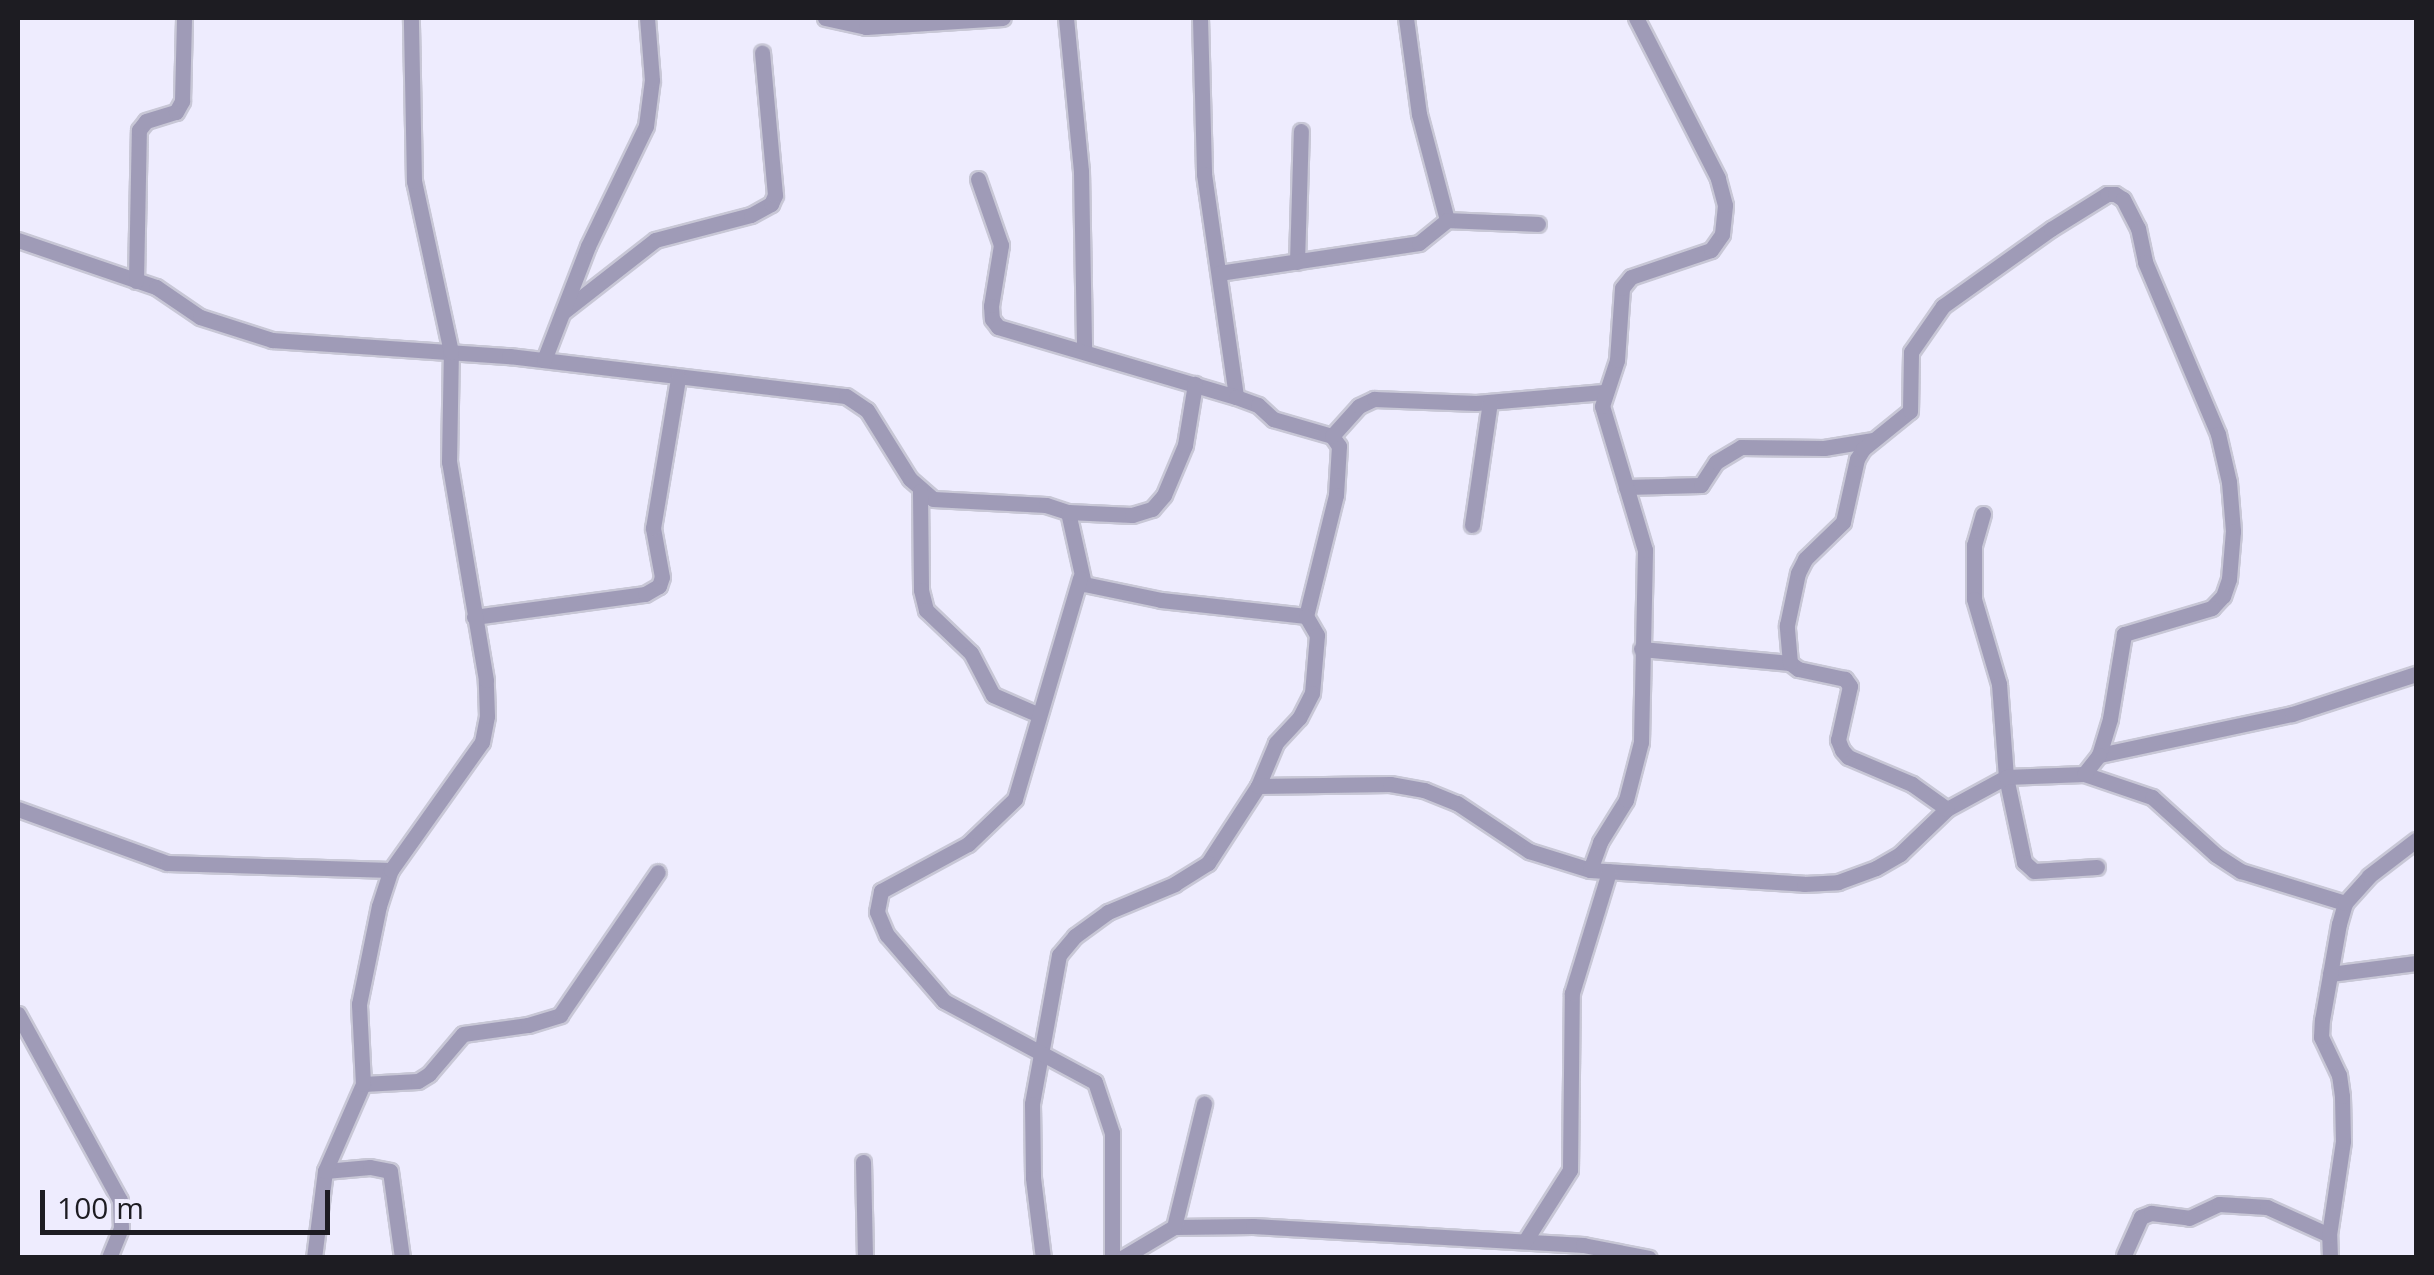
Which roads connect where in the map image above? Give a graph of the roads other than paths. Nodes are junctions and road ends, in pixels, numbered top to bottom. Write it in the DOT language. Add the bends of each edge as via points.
graph roads {
  1 [pos="184,18"];
  2 [pos="412,18"];
  3 [pos="647,18"];
  4 [pos="828,18"];
  5 [pos="1002,18"];
  6 [pos="1066,18"];
  7 [pos="1200,18"];
  8 [pos="1406,18"];
  9 [pos="1636,18"];
  10 [pos="762,52"];
  11 [pos="1301,131"];
  12 [pos="978,179"];
  13 [pos="1447,220"];
  14 [pos="1538,224"];
  15 [pos="18,240"];
  16 [pos="1297,262"];
  17 [pos="1219,273"];
  18 [pos="136,280"];
  19 [pos="563,312"];
  20 [pos="1084,348"];
  21 [pos="451,352"];
  22 [pos="544,360"];
  23 [pos="678,378"];
  24 [pos="1195,384"];
  25 [pos="1604,392"];
  26 [pos="1236,397"];
  27 [pos="1490,402"];
  28 [pos="1332,436"];
  29 [pos="1873,440"];
  30 [pos="1626,487"];
  31 [pos="920,491"];
  32 [pos="1068,512"];
  33 [pos="1983,514"];
  34 [pos="1472,525"];
  35 [pos="1080,578"];
  36 [pos="1306,616"];
  37 [pos="474,617"];
  38 [pos="1642,649"];
  39 [pos="1790,662"];
  40 [pos="2416,674"];
  41 [pos="1039,715"];
  42 [pos="2099,754"];
  43 [pos="2084,774"];
  44 [pos="2006,777"];
  45 [pos="1258,786"];
  46 [pos="18,809"];
  47 [pos="1947,809"];
  48 [pos="2416,840"];
  49 [pos="2097,867"];
  50 [pos="391,870"];
  51 [pos="1590,870"];
  52 [pos="658,872"];
  53 [pos="1609,872"];
  54 [pos="2345,903"];
  55 [pos="2416,963"];
  56 [pos="2330,974"];
  57 [pos="18,1014"];
  58 [pos="1040,1055"];
  59 [pos="363,1084"];
  60 [pos="1204,1104"];
  61 [pos="863,1162"];
  62 [pos="325,1171"];
  63 [pos="1174,1228"];
  64 [pos="2329,1235"];
  65 [pos="1525,1242"];
  66 [pos="2124,1256"];
  67 [pos="109,1258"];
  68 [pos="314,1258"];
  69 [pos="402,1258"];
  70 [pos="865,1258"];
  71 [pos="1044,1258"];
  72 [pos="1112,1258"];
  73 [pos="1122,1258"];
  74 [pos="1649,1258"];
  75 [pos="2330,1258"];
  1 -- 18 [label="street" via="182,101 176,112 146,121 139,130"];
  2 -- 21 [label="street" via="414,181"];
  3 -- 19 [label="street" via="652,80 646,126"];
  4 -- 5 [label="street" via="866,27"];
  6 -- 20 [label="street" via="1082,171"];
  7 -- 17 [label="street" via="1201,132"];
  8 -- 13 [label="street" via="1419,114"];
  9 -- 25 [label="street" via="1718,178 1725,205 1722,234 1711,250 1631,277 1622,288 1618,360"];
  10 -- 19 [label="street" via="776,195 771,204 654,240"];
  11 -- 16 [label="street"];
  12 -- 20 [label="street" via="1000,245 992,319 1008,333"];
  13 -- 14 [label="street"];
  13 -- 16 [label="street" via="1419,243"];
  15 -- 18 [label="street"];
  16 -- 17 [label="street"];
  17 -- 26 [label="street"];
  18 -- 21 [label="street" via="200,317 272,340"];
  19 -- 22 [label="street"];
  20 -- 24 [label="street"];
  21 -- 22 [label="street"];
  21 -- 37 [label="street" via="449,462"];
  22 -- 23 [label="street"];
  23 -- 31 [label="street" via="858,401"];
  23 -- 37 [label="street" via="652,528 659,586 636,596"];
  24 -- 26 [label="street"];
  24 -- 32 [label="street" via="1185,445 1152,509 1132,515"];
  25 -- 27 [label="street"];
  25 -- 30 [label="street"];
  26 -- 28 [label="street" via="1285,424"];
  27 -- 28 [label="street" via="1374,399 1358,406"];
  27 -- 34 [label="street"];
  28 -- 36 [label="street" via="1341,457 1336,495"];
  29 -- 30 [label="street" via="1824,448 1741,446 1716,462 1701,485"];
  29 -- 39 [label="street" via="1856,459 1843,522 1798,573 1787,625"];
  29 -- 42 [label="street" via="1910,411 1911,352 1943,306 2107,194 2123,199 2218,434 2230,482 2232,531 2229,579 2212,608 2124,634"];
  30 -- 38 [label="street" via="1644,550"];
  31 -- 32 [label="street" via="934,499"];
  31 -- 41 [label="street" via="926,610 972,653 993,695"];
  32 -- 35 [label="street"];
  33 -- 44 [label="street" via="1974,545 1974,599 1999,684"];
  35 -- 36 [label="street" via="1093,588 1161,600"];
  35 -- 41 [label="street"];
  36 -- 45 [label="street" via="1317,636 1312,693 1276,743"];
  37 -- 50 [label="street" via="486,680 482,742"];
  38 -- 39 [label="street"];
  38 -- 51 [label="street" via="1634,778"];
  39 -- 47 [label="street" via="1850,686 1838,740 1848,757 1912,784"];
  40 -- 42 [label="street" via="2292,714"];
  41 -- 58 [label="street" via="1015,799 968,844 881,891 877,912 887,935 944,1000"];
  42 -- 43 [label="street"];
  43 -- 44 [label="street"];
  43 -- 54 [label="street" via="2152,796 2242,871"];
  44 -- 47 [label="street"];
  44 -- 49 [label="street" via="2024,862 2034,870"];
  45 -- 51 [label="street" via="1390,784 1424,790 1469,810 1529,851"];
  45 -- 58 [label="street" via="1208,863 1108,912 1075,936 1060,955"];
  46 -- 50 [label="street" via="167,862"];
  47 -- 53 [label="street" via="1900,854 1838,882"];
  48 -- 54 [label="street"];
  50 -- 59 [label="street" via="359,1004"];
  51 -- 53 [label="street"];
  52 -- 59 [label="street" via="560,1015 463,1034 418,1081"];
  53 -- 65 [label="street" via="1572,994 1570,1170"];
  54 -- 56 [label="street"];
  55 -- 56 [label="street"];
  56 -- 64 [label="street" via="2321,1037 2339,1074 2343,1141"];
  57 -- 67 [label="street" via="120,1200 121,1228"];
  58 -- 71 [label="street" via="1032,1142"];
  58 -- 72 [label="street" via="1089,1077 1100,1093 1112,1133"];
  59 -- 62 [label="street"];
  60 -- 63 [label="street"];
  61 -- 70 [label="street"];
  62 -- 68 [label="street"];
  62 -- 69 [label="street" via="390,1171"];
  63 -- 65 [label="street" via="1254,1226"];
  63 -- 73 [label="street"];
  64 -- 66 [label="street" via="2267,1207 2219,1204 2190,1218 2141,1217"];
  64 -- 75 [label="street"];
  65 -- 74 [label="street"];
}
